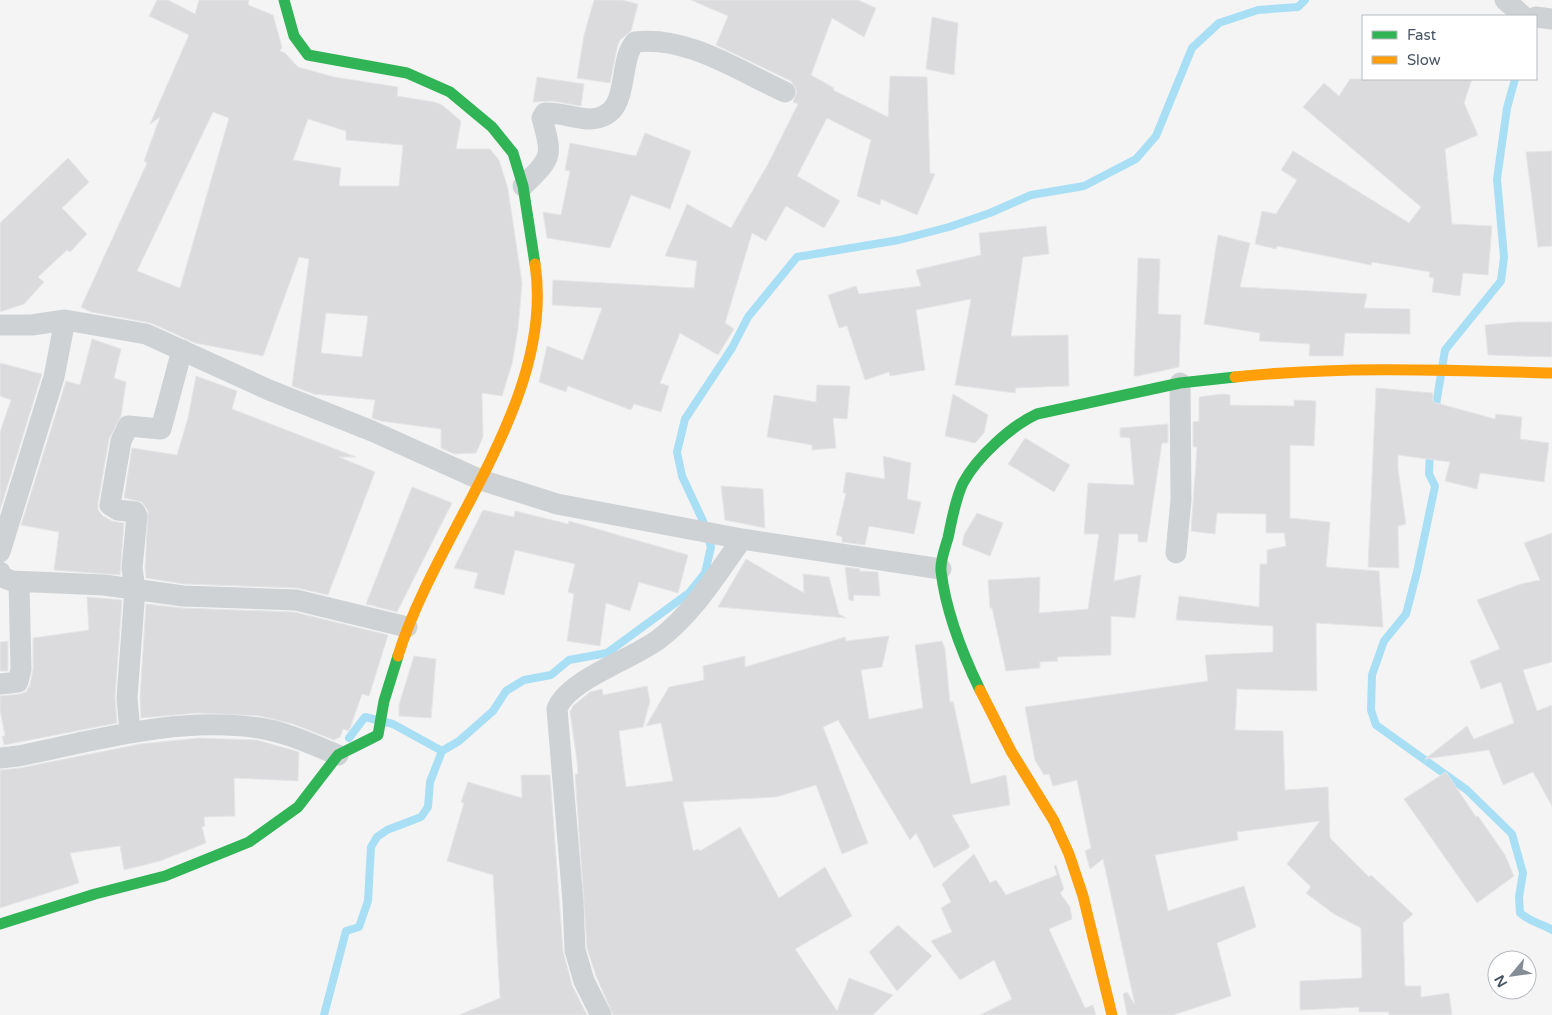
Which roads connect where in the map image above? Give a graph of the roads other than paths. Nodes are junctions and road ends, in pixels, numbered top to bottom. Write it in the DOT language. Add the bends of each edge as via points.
graph roads {
  1 [pos="284,0"];
  2 [pos="1505,0"];
  3 [pos="1522,15"];
  4 [pos="1537,18"];
  5 [pos="1552,19"];
  6 [pos="785,92"];
  7 [pos="523,186"];
  8 [pos="65,320"];
  9 [pos="0,325"];
  10 [pos="182,350"];
  11 [pos="1552,373"];
  12 [pos="1180,383"];
  13 [pos="481,480"];
  14 [pos="742,539"];
  15 [pos="0,552"];
  16 [pos="1176,553"];
  17 [pos="941,569"];
  18 [pos="0,572"];
  19 [pos="19,582"];
  20 [pos="135,589"];
  21 [pos="407,627"];
  22 [pos="0,684"];
  23 [pos="130,732"];
  24 [pos="338,755"];
  25 [pos="0,758"];
  26 [pos="0,924"];
  27 [pos="601,1015"];
  28 [pos="1112,1015"];
  1 -- 7 [label="street" via="290,28 299,47 308,55 407,74 450,92 492,127 513,153"];
  2 -- 3 [label="street"];
  4 -- 5 [label="street"];
  6 -- 7 [label="street" via="684,45 653,40 635,42 628,50 618,103 603,116 590,118 545,113 542,118 550,146 547,162"];
  7 -- 13 [label="street" via="538,282 534,331 518,398"];
  8 -- 9 [label="street"];
  8 -- 10 [label="street" via="146,334"];
  8 -- 15 [label="street" via="54,377"];
  10 -- 13 [label="street"];
  10 -- 20 [label="street" via="160,429 128,426 121,441 110,505 118,510 135,512 137,516 132,568"];
  11 -- 12 [label="street" via="1414,369 1276,373"];
  12 -- 16 [label="street" via="1181,500"];
  12 -- 17 [label="street" via="1037,414 1018,423 993,446 964,482"];
  13 -- 14 [label="street" via="557,504"];
  13 -- 21 [label="street"];
  14 -- 17 [label="street"];
  14 -- 27 [label="street" via="705,592 659,639 624,662 573,687 561,699 557,709 575,950 584,981"];
  17 -- 28 [label="street" via="949,614 968,665 1069,854 1083,896"];
  18 -- 19 [label="street" via="2,577"];
  19 -- 20 [label="street"];
  19 -- 22 [label="street" via="21,669 18,682"];
  20 -- 21 [label="street" via="183,596 296,600"];
  20 -- 23 [label="street" via="128,698"];
  21 -- 24 [label="street" via="384,701 378,735"];
  23 -- 24 [label="street" via="172,726 260,728"];
  23 -- 25 [label="street"];
  24 -- 26 [label="street" via="298,807 248,842 165,876 94,894"];
}
